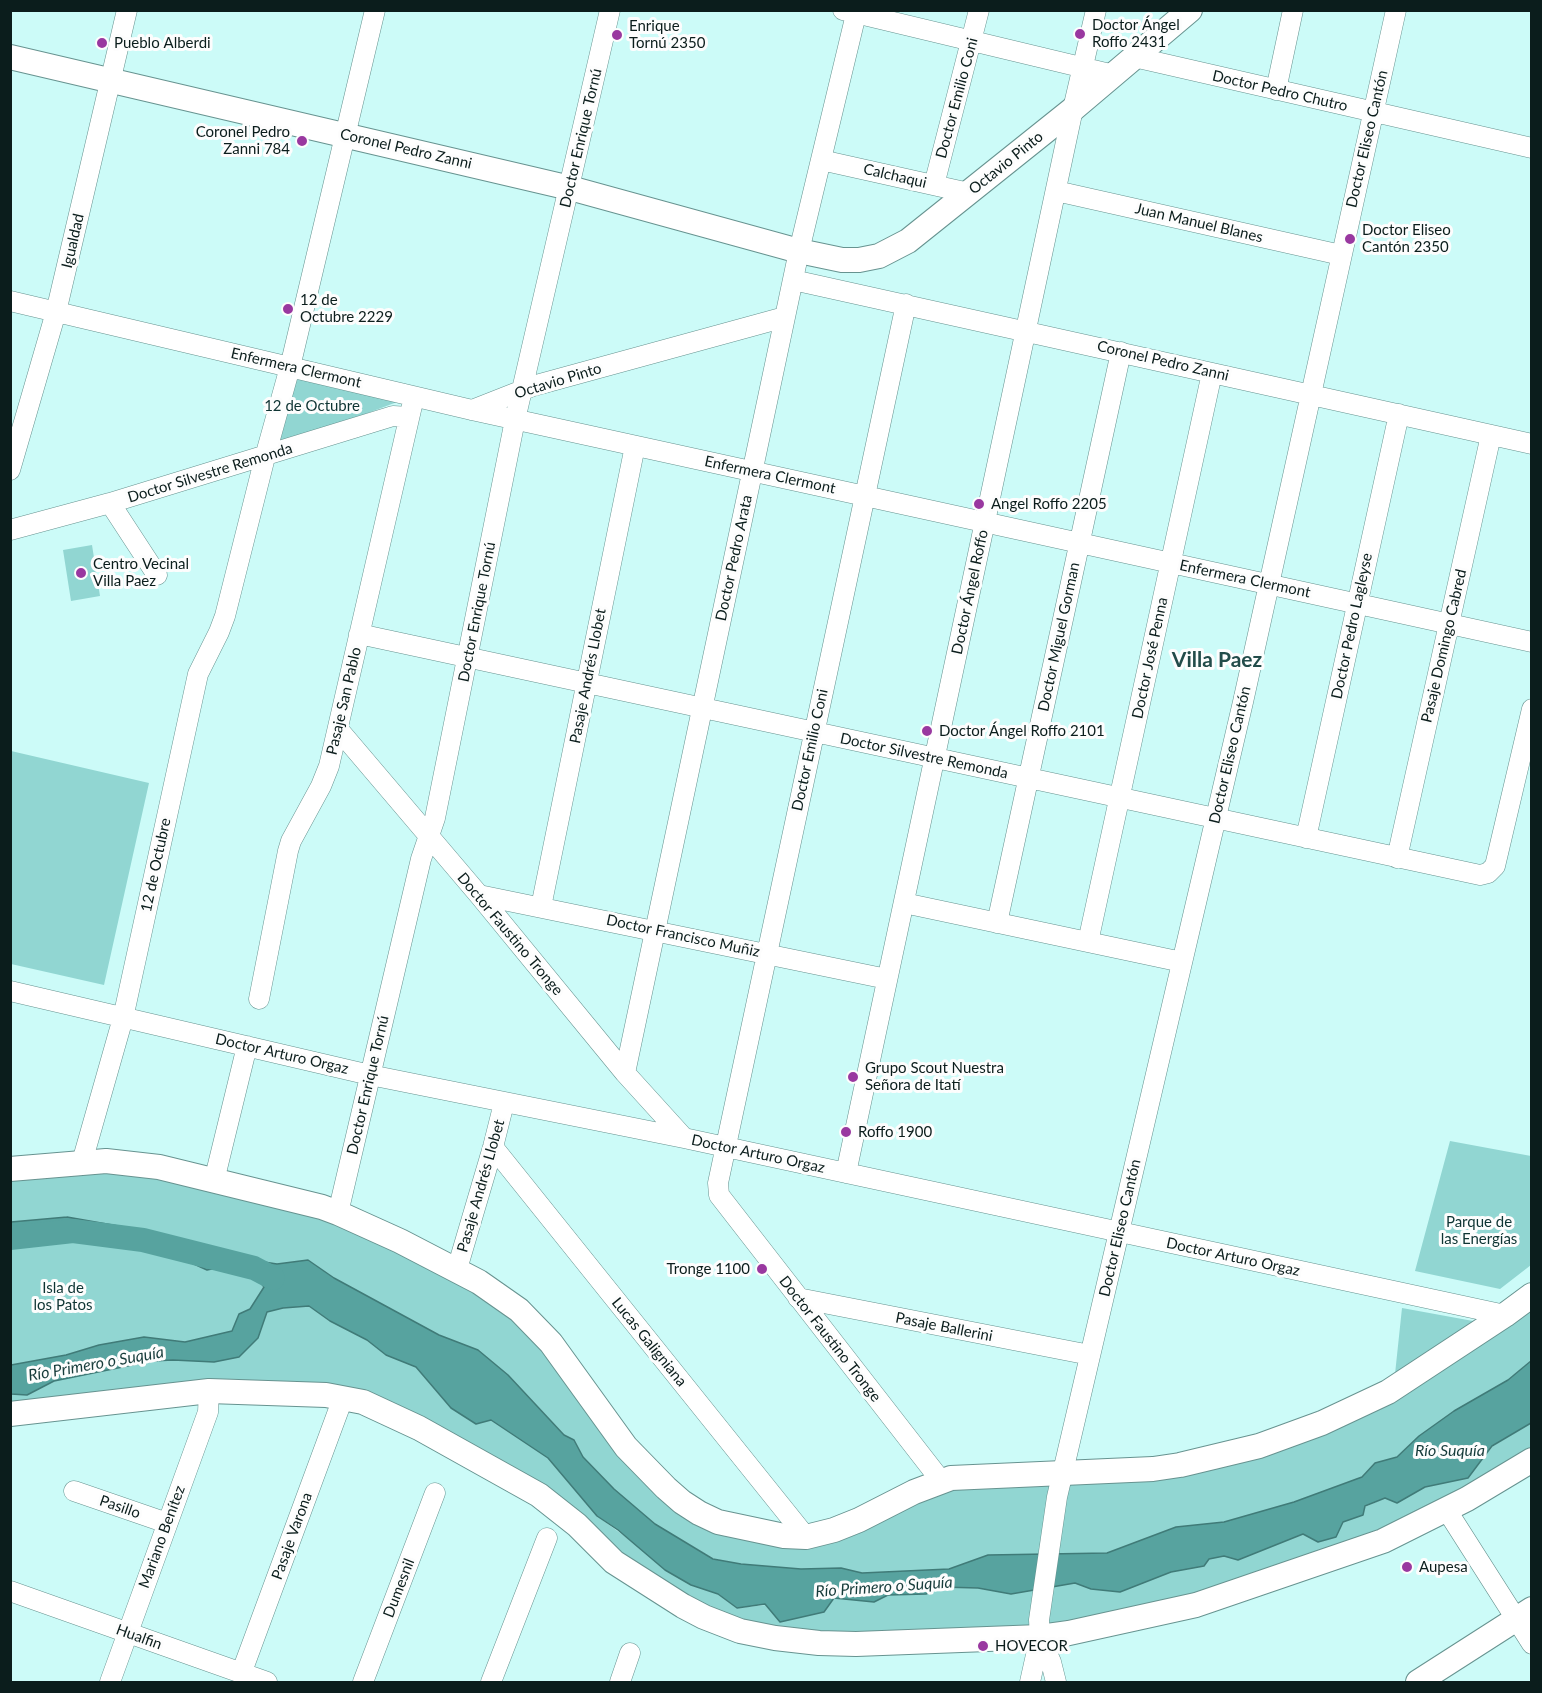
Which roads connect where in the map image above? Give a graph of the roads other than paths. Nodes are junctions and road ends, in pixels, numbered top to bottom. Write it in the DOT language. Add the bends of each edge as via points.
graph roads {
  1 [pos="127,10"];
  2 [pos="375,10"];
  3 [pos="610,10"];
  4 [pos="979,10"];
  5 [pos="1096,10"];
  6 [pos="1190,10"];
  7 [pos="1293,10"];
  8 [pos="1396,10"];
  9 [pos="852,12"];
  10 [pos="972,41"];
  11 [pos="10,57"];
  12 [pos="1134,57"];
  13 [pos="1083,67"];
  14 [pos="1114,75"];
  15 [pos="111,80"];
  16 [pos="1276,90"];
  17 [pos="1073,109"];
  18 [pos="1373,112"];
  19 [pos="346,135"];
  20 [pos="1532,148"];
  21 [pos="821,159"];
  22 [pos="934,185"];
  23 [pos="570,188"];
  24 [pos="1056,191"];
  25 [pos="969,193"];
  26 [pos="799,250"];
  27 [pos="1341,255"];
  28 [pos="793,280"];
  29 [pos="10,301"];
  30 [pos="906,304"];
  31 [pos="56,312"];
  32 [pos="785,317"];
  33 [pos="1026,331"];
  34 [pos="1121,352"];
  35 [pos="290,367"];
  36 [pos="1212,373"];
  37 [pos="522,390"];
  38 [pos="1310,394"];
  39 [pos="414,397"];
  40 [pos="472,410"];
  41 [pos="1399,414"];
  42 [pos="409,417"];
  43 [pos="515,420"];
  44 [pos="1491,435"];
  45 [pos="1532,444"];
  46 [pos="635,446"];
  47 [pos="265,457"];
  48 [pos="10,470"];
  49 [pos="752,472"];
  50 [pos="865,496"];
  51 [pos="110,503"];
  52 [pos="985,522"];
  53 [pos="10,530"];
  54 [pos="1079,543"];
  55 [pos="1171,563"];
  56 [pos="157,575"];
  57 [pos="1268,584"];
  58 [pos="1357,604"];
  59 [pos="1449,624"];
  60 [pos="359,634"];
  61 [pos="1532,642"];
  62 [pos="468,657"];
  63 [pos="587,683"];
  64 [pos="702,708"];
  65 [pos="1532,709"];
  66 [pos="338,729"];
  67 [pos="814,732"];
  68 [pos="935,758"];
  69 [pos="1028,778"];
  70 [pos="1120,798"];
  71 [pos="1216,819"];
  72 [pos="429,837"];
  73 [pos="1306,838"];
  74 [pos="1397,858"];
  75 [pos="479,895"];
  76 [pos="904,903"];
  77 [pos="541,906"];
  78 [pos="997,923"];
  79 [pos="655,930"];
  80 [pos="1088,942"];
  81 [pos="767,954"];
  82 [pos="1182,962"];
  83 [pos="887,979"];
  84 [pos="10,991"];
  85 [pos="259,999"];
  86 [pos="123,1018"];
  87 [pos="247,1046"];
  88 [pos="625,1073"];
  89 [pos="370,1075"];
  90 [pos="504,1103"];
  91 [pos="684,1138"];
  92 [pos="493,1147"];
  93 [pos="725,1147"];
  94 [pos="82,1162"];
  95 [pos="10,1169"];
  96 [pos="846,1173"];
  97 [pos="214,1181"];
  98 [pos="719,1195"];
  99 [pos="339,1212"];
  100 [pos="1119,1232"];
  101 [pos="457,1269"];
  102 [pos="1532,1295"];
  103 [pos="798,1298"];
  104 [pos="1505,1315"];
  105 [pos="1090,1355"];
  106 [pos="209,1391"];
  107 [pos="343,1398"];
  108 [pos="10,1414"];
  109 [pos="1532,1460"];
  110 [pos="942,1482"];
  111 [pos="1060,1486"];
  112 [pos="74,1491"];
  113 [pos="435,1493"];
  114 [pos="1446,1509"];
  115 [pos="167,1522"];
  116 [pos="806,1537"];
  117 [pos="547,1538"];
  118 [pos="10,1591"];
  119 [pos="1523,1615"];
  120 [pos="1039,1629"];
  121 [pos="127,1633"];
  122 [pos="1532,1644"];
  123 [pos="630,1653"];
  124 [pos="241,1674"];
  125 [pos="110,1683"];
  126 [pos="267,1683"];
  127 [pos="363,1683"];
  128 [pos="491,1683"];
  129 [pos="620,1683"];
  130 [pos="1030,1683"];
  131 [pos="1056,1683"];
  132 [pos="1418,1683"];
  1 -- 15 [label="street, Igualdad"];
  2 -- 19 [label="street, 12 de Octubre"];
  3 -- 23 [label="street, Doctor Enrique Tornú"];
  4 -- 10 [label="street, Doctor Emilio Coni"];
  5 -- 13 [label="street, Doctor Ángel Roffo"];
  6 -- 12 [label="main road, Octavio Pinto"];
  7 -- 16 [label="street"];
  8 -- 18 [label="street, Doctor Eliseo Cantón"];
  9 -- 10 [label="street"];
  9 -- 21 [label="street, Doctor Pedro Arata"];
  10 -- 13 [label="street"];
  10 -- 22 [label="street, Doctor Emilio Coni"];
  11 -- 15 [label="main road, Coronel Pedro Zanni"];
  12 -- 14 [label="main road, Octavio Pinto"];
  12 -- 16 [label="street, Doctor Pedro Chutro"];
  13 -- 14 [label="street"];
  13 -- 17 [label="street, Doctor Ángel Roffo"];
  14 -- 17 [label="main road, Octavio Pinto"];
  15 -- 19 [label="main road, Coronel Pedro Zanni"];
  15 -- 31 [label="street, Igualdad"];
  16 -- 18 [label="street, Doctor Pedro Chutro"];
  17 -- 24 [label="street, Doctor Ángel Roffo"];
  17 -- 25 [label="main road, Octavio Pinto"];
  18 -- 20 [label="street, Doctor Pedro Chutro"];
  18 -- 27 [label="street, Doctor Eliseo Cantón"];
  19 -- 23 [label="main road, Coronel Pedro Zanni"];
  19 -- 35 [label="street, 12 de Octubre"];
  21 -- 22 [label="street, Calchaqui"];
  21 -- 26 [label="street, Doctor Pedro Arata"];
  22 -- 25 [label="street, Calchaqui"];
  23 -- 26 [label="main road, Coronel Pedro Zanni"];
  23 -- 37 [label="street, Doctor Enrique Tornú"];
  24 -- 27 [label="street, Juan Manuel Blanes"];
  24 -- 33 [label="street, Doctor Ángel Roffo"];
  25 -- 26 [label="main road, Octavio Pinto" via="908,241 879,256 842,260"];
  26 -- 28 [label="street, Doctor Pedro Arata"];
  27 -- 38 [label="street, Doctor Eliseo Cantón"];
  28 -- 30 [label="street, Coronel Pedro Zanni"];
  28 -- 32 [label="street, Doctor Pedro Arata"];
  29 -- 31 [label="street, Enfermera Clermont"];
  30 -- 33 [label="street, Coronel Pedro Zanni"];
  30 -- 50 [label="street, Doctor Emilio Coni"];
  31 -- 35 [label="street, Enfermera Clermont"];
  31 -- 48 [label="street, Igualdad"];
  32 -- 37 [label="street, Octavio Pinto"];
  32 -- 49 [label="street, Doctor Pedro Arata"];
  33 -- 34 [label="street, Coronel Pedro Zanni"];
  33 -- 52 [label="street, Doctor Ángel Roffo"];
  34 -- 36 [label="street, Coronel Pedro Zanni"];
  34 -- 54 [label="street, Doctor Miguel Gorman"];
  35 -- 39 [label="street, Enfermera Clermont"];
  35 -- 47 [label="street, 12 de Octubre"];
  36 -- 38 [label="street, Coronel Pedro Zanni"];
  36 -- 55 [label="street, Doctor José Penna"];
  37 -- 40 [label="street, Octavio Pinto"];
  37 -- 43 [label="street, Doctor Enrique Tornú"];
  38 -- 41 [label="street, Coronel Pedro Zanni"];
  38 -- 57 [label="street, Doctor Eliseo Cantón"];
  39 -- 40 [label="street, Enfermera Clermont"];
  39 -- 42 [label="street, Pasaje San Pablo"];
  40 -- 43 [label="street, Enfermera Clermont"];
  41 -- 44 [label="street, Coronel Pedro Zanni"];
  41 -- 58 [label="street, Doctor Pedro Lagleyse"];
  42 -- 47 [label="street, Doctor Silvestre Remonda" via="393,416"];
  42 -- 60 [label="street, Pasaje San Pablo"];
  43 -- 46 [label="street, Enfermera Clermont"];
  43 -- 62 [label="street, Doctor Enrique Tornú"];
  44 -- 45 [label="street, Coronel Pedro Zanni"];
  44 -- 59 [label="street, Pasaje Domingo Cabred"];
  46 -- 49 [label="street, Enfermera Clermont"];
  46 -- 63 [label="street, Pasaje Andrés Llobet"];
  47 -- 51 [label="street, Doctor Silvestre Remonda"];
  47 -- 86 [label="street, 12 de Octubre" via="225,616 198,674"];
  49 -- 50 [label="street, Enfermera Clermont"];
  49 -- 64 [label="street, Doctor Pedro Arata"];
  50 -- 52 [label="street, Enfermera Clermont"];
  50 -- 67 [label="street, Doctor Emilio Coni"];
  51 -- 53 [label="street, Doctor Silvestre Remonda"];
  51 -- 56 [label="street"];
  52 -- 54 [label="street, Enfermera Clermont"];
  52 -- 68 [label="street, Doctor Ángel Roffo"];
  54 -- 55 [label="street, Enfermera Clermont"];
  54 -- 69 [label="street, Doctor Miguel Gorman"];
  55 -- 57 [label="street, Enfermera Clermont"];
  55 -- 70 [label="street, Doctor José Penna"];
  57 -- 58 [label="street, Enfermera Clermont"];
  57 -- 71 [label="street, Doctor Eliseo Cantón"];
  58 -- 59 [label="street, Enfermera Clermont"];
  58 -- 73 [label="street, Doctor Pedro Lagleyse"];
  59 -- 61 [label="street, Enfermera Clermont"];
  59 -- 74 [label="street, Pasaje Domingo Cabred"];
  60 -- 62 [label="street, Doctor Silvestre Remonda"];
  60 -- 66 [label="street, Pasaje San Pablo"];
  62 -- 63 [label="street, Doctor Silvestre Remonda"];
  62 -- 72 [label="street, Doctor Enrique Tornú"];
  63 -- 64 [label="street, Doctor Silvestre Remonda"];
  63 -- 77 [label="street, Pasaje Andrés Llobet"];
  64 -- 67 [label="street, Doctor Silvestre Remonda"];
  64 -- 79 [label="street, Doctor Pedro Arata"];
  65 -- 74 [label="street, Doctor Silvestre Remonda" via="1495,866 1480,875"];
  66 -- 72 [label="street, Doctor Faustino Tronge"];
  66 -- 85 [label="street, Pasaje San Pablo" via="321,786 291,841"];
  67 -- 68 [label="street, Doctor Silvestre Remonda"];
  67 -- 81 [label="street, Doctor Emilio Coni"];
  68 -- 69 [label="street, Doctor Silvestre Remonda"];
  68 -- 76 [label="street, Doctor Ángel Roffo"];
  69 -- 70 [label="street, Doctor Silvestre Remonda"];
  69 -- 78 [label="street, Doctor Miguel Gorman"];
  70 -- 71 [label="street, Doctor Silvestre Remonda"];
  70 -- 80 [label="street, Doctor José Penna"];
  71 -- 73 [label="street, Doctor Silvestre Remonda"];
  71 -- 82 [label="street, Doctor Eliseo Cantón"];
  72 -- 75 [label="street, Doctor Faustino Tronge"];
  72 -- 89 [label="street, Doctor Enrique Tornú"];
  73 -- 74 [label="street, Doctor Silvestre Remonda"];
  75 -- 77 [label="street, Doctor Francisco Muñiz"];
  75 -- 88 [label="street, Doctor Faustino Tronge"];
  76 -- 78 [label="street"];
  76 -- 83 [label="street, Doctor Ángel Roffo"];
  77 -- 79 [label="street, Doctor Francisco Muñiz"];
  78 -- 80 [label="street"];
  79 -- 81 [label="street, Doctor Francisco Muñiz"];
  79 -- 88 [label="street, Doctor Pedro Arata"];
  80 -- 82 [label="street"];
  81 -- 83 [label="street, Doctor Francisco Muñiz"];
  81 -- 93 [label="street, Doctor Emilio Coni"];
  82 -- 100 [label="street, Doctor Eliseo Cantón"];
  83 -- 96 [label="street, Doctor Ángel Roffo"];
  84 -- 86 [label="street, Doctor Arturo Orgaz"];
  86 -- 87 [label="street, Doctor Arturo Orgaz"];
  86 -- 94 [label="street, 12 de Octubre"];
  87 -- 89 [label="street, Doctor Arturo Orgaz"];
  87 -- 97 [label="street"];
  88 -- 91 [label="street, Doctor Faustino Tronge"];
  89 -- 90 [label="street, Doctor Arturo Orgaz"];
  89 -- 99 [label="street, Doctor Enrique Tornú"];
  90 -- 91 [label="street, Doctor Arturo Orgaz"];
  90 -- 92 [label="street, Pasaje Andrés Llobet"];
  91 -- 93 [label="street, Doctor Arturo Orgaz"];
  92 -- 101 [label="street, Pasaje Andrés Llobet"];
  92 -- 116 [label="street, Lucas Galigniana"];
  93 -- 96 [label="street, Doctor Arturo Orgaz"];
  93 -- 98 [label="street, Doctor Emilio Coni"];
  94 -- 95 [label="main road"];
  94 -- 97 [label="main road" via="132,1163"];
  96 -- 100 [label="street, Doctor Arturo Orgaz"];
  97 -- 99 [label="main road"];
  98 -- 103 [label="street, Doctor Faustino Tronge"];
  99 -- 101 [label="main road"];
  100 -- 104 [label="street, Doctor Arturo Orgaz"];
  100 -- 105 [label="street, Doctor Eliseo Cantón"];
  101 -- 116 [label="main road" via="533,1323 627,1447 682,1502 718,1522"];
  102 -- 104 [label="main road"];
  103 -- 105 [label="street, Pasaje Ballerini"];
  103 -- 110 [label="street, Doctor Faustino Tronge"];
  104 -- 111 [label="main road" via="1388,1392 1322,1423 1259,1446 1180,1465"];
  105 -- 111 [label="street, Doctor Eliseo Cantón"];
  106 -- 107 [label="main road"];
  106 -- 108 [label="main road"];
  106 -- 115 [label="street, Mariano Benítez" via="208,1412"];
  107 -- 120 [label="main road" via="363,1402 419,1428 539,1495 633,1575 704,1617 740,1631 828,1643"];
  107 -- 124 [label="street, Pasaje Varona"];
  109 -- 114 [label="main road"];
  110 -- 111 [label="main road" via="961,1477"];
  110 -- 116 [label="main road" via="859,1520"];
  111 -- 120 [label="street, Doctor Eliseo Cantón"];
  112 -- 115 [label="street, Pasillo"];
  113 -- 127 [label="street, Dumesnil"];
  114 -- 119 [label="street"];
  114 -- 120 [label="main road" via="1383,1541 1204,1602 1070,1633"];
  115 -- 121 [label="street, Mariano Benítez"];
  117 -- 128 [label="street"];
  118 -- 121 [label="street, Hualfin"];
  119 -- 122 [label="street"];
  119 -- 132 [label="main road"];
  120 -- 130 [label="street, Doctor Eliseo Cantón"];
  120 -- 131 [label="street"];
  121 -- 124 [label="street, Hualfin"];
  121 -- 125 [label="street, Mariano Benítez"];
  123 -- 129 [label="street"];
  124 -- 126 [label="street, Hualfin"];
}
